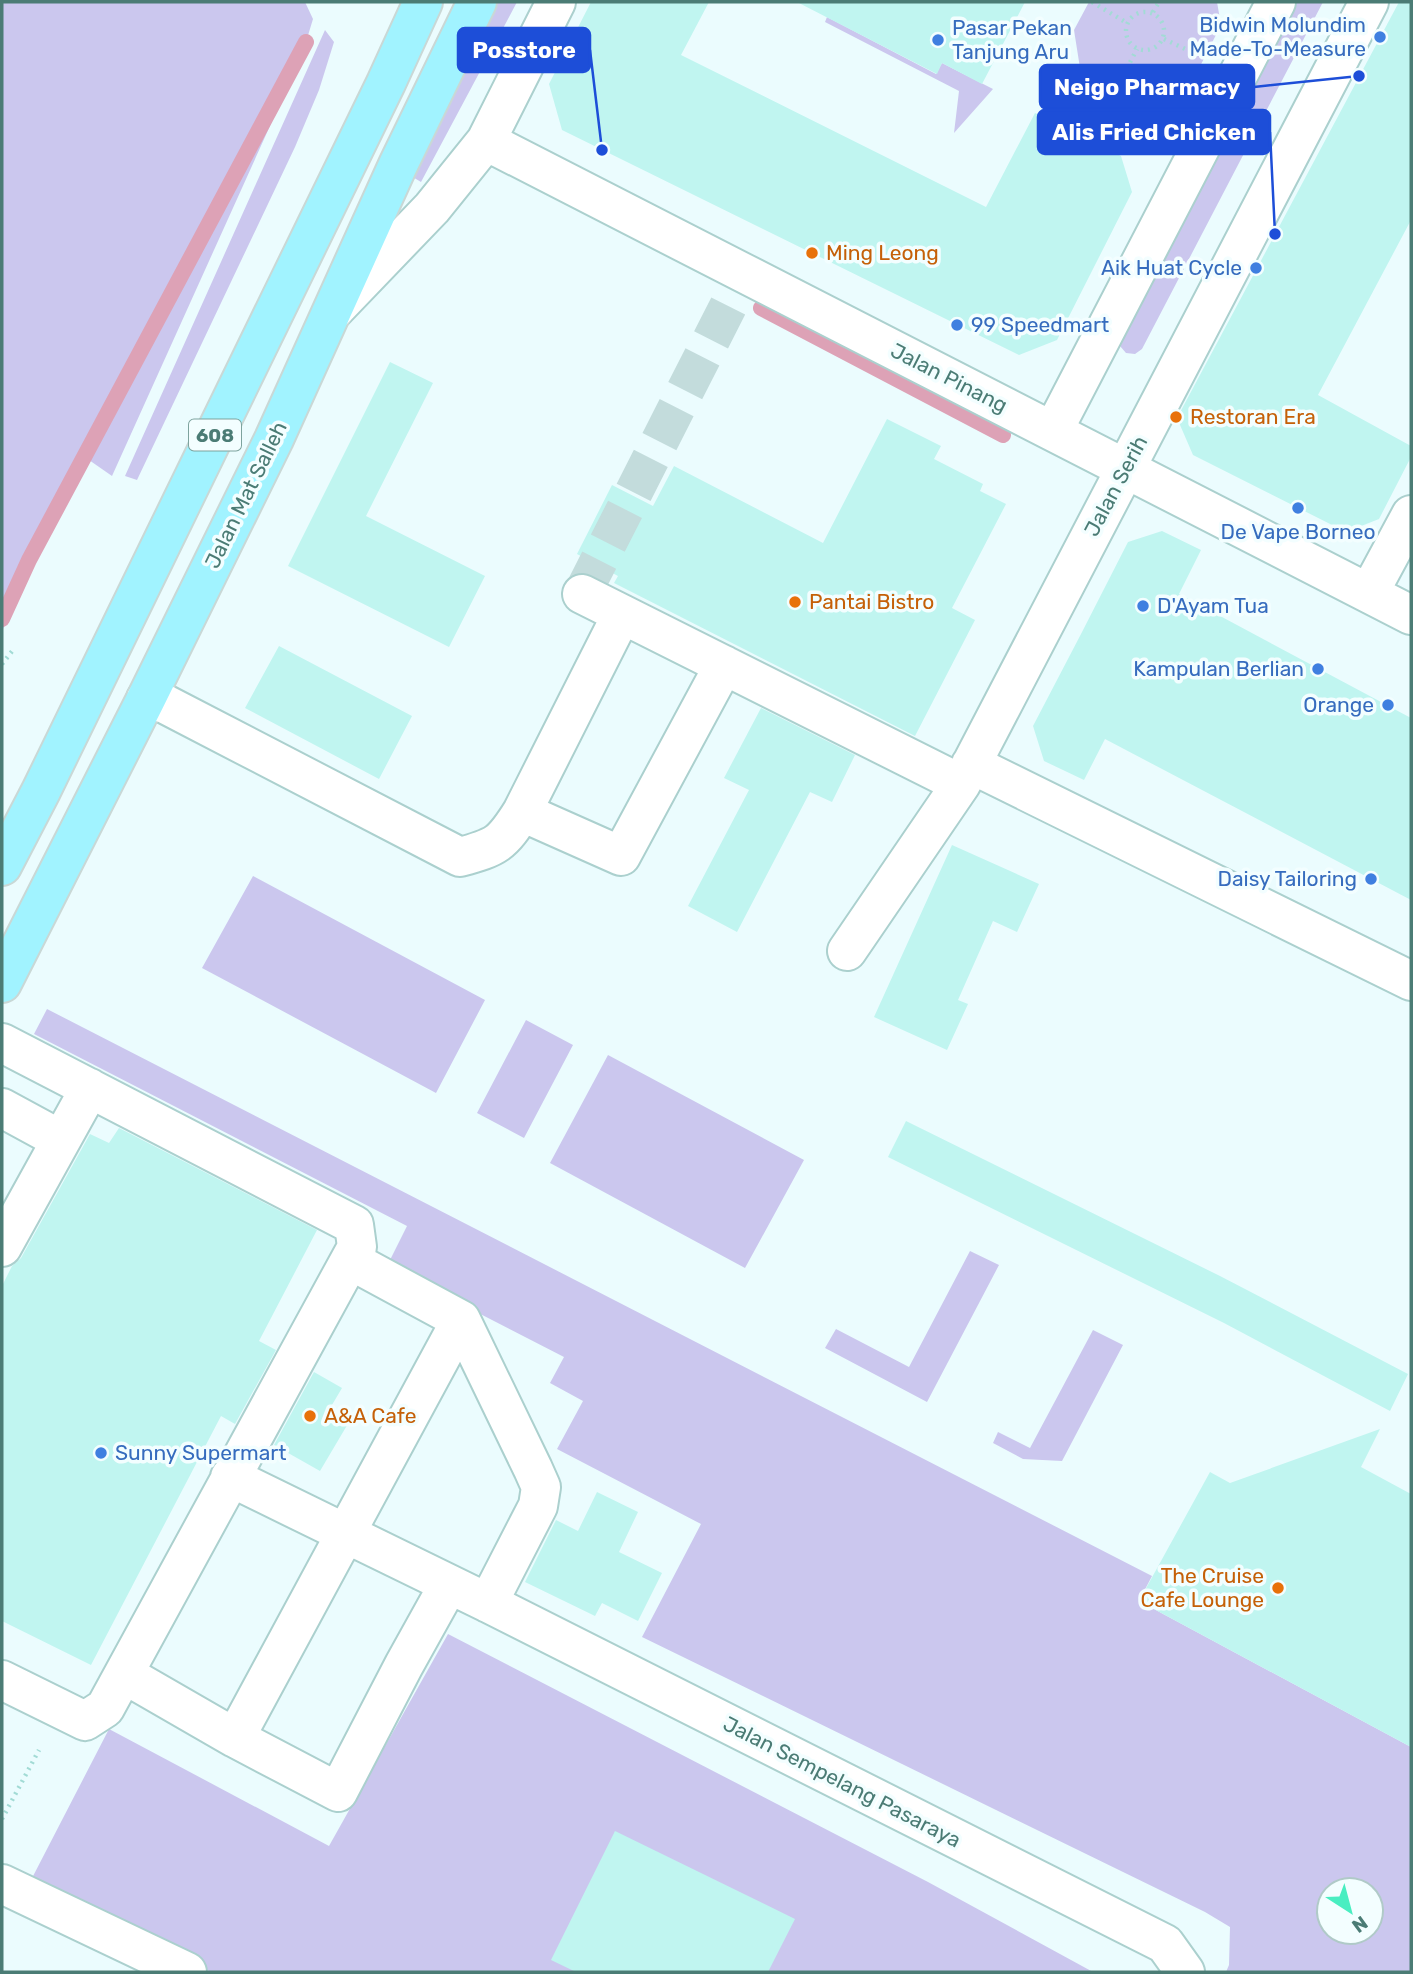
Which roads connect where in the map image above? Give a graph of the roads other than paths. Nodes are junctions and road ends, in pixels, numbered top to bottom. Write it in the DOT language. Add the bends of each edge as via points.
graph roads {
  1 [pos="423,2"];
  2 [pos="477,2"];
  3 [pos="556,2"];
  4 [pos="1276,2"];
  5 [pos="1369,2"];
  6 [pos="486,141"];
  7 [pos="331,313"];
  8 [pos="1053,431"];
  9 [pos="1125,469"];
  10 [pos="1411,515"];
  11 [pos="1369,593"];
  12 [pos="582,594"];
  13 [pos="622,614"];
  14 [pos="1411,615"];
  15 [pos="724,665"];
  16 [pos="146,699"];
  17 [pos="966,774"];
  18 [pos="522,812"];
  19 [pos="2,866"];
  20 [pos="848,951"];
  21 [pos="1411,981"];
  22 [pos="2,983"];
  23 [pos="2,1043"];
  24 [pos="90,1088"];
  25 [pos="2,1108"];
  26 [pos="61,1140"];
  27 [pos="2,1247"];
  28 [pos="350,1260"];
  29 [pos="461,1320"];
  30 [pos="230,1478"];
  31 [pos="346,1534"];
  32 [pos="449,1584"];
  33 [pos="488,1603"];
  34 [pos="124,1674"];
  35 [pos="2,1680"];
  36 [pos="235,1738"];
  37 [pos="2,1884"];
  38 [pos="187,1972"];
  39 [pos="1185,1972"];
  1 -- 19 [label="main road, 608"];
  2 -- 7 [label="main road, Jalan Mat Salleh / 608"];
  3 -- 6 [label="street"];
  4 -- 8 [label="street"];
  5 -- 9 [label="street, Jalan Serih"];
  6 -- 7 [label="street" via="432,208"];
  6 -- 8 [label="street, Jalan Pinang"];
  7 -- 16 [label="main road, Jalan Mat Salleh / 608"];
  8 -- 9 [label="street, Jalan Pinang"];
  9 -- 11 [label="street, Jalan Pinang"];
  9 -- 17 [label="street, Jalan Serih"];
  10 -- 11 [label="street"];
  11 -- 14 [label="street, Jalan Pinang"];
  12 -- 13 [label="street"];
  13 -- 15 [label="street"];
  13 -- 18 [label="street"];
  15 -- 17 [label="street"];
  15 -- 18 [label="street" via="621,856"];
  16 -- 18 [label="street" via="165,704 460,857 488,850 506,838"];
  16 -- 22 [label="main road, Jalan Mat Salleh / 608"];
  17 -- 20 [label="street, Jalan Serih"];
  17 -- 21 [label="street"];
  23 -- 24 [label="street"];
  24 -- 26 [label="street"];
  24 -- 28 [label="street" via="354,1225 357,1247"];
  25 -- 26 [label="street"];
  26 -- 27 [label="street"];
  28 -- 29 [label="street"];
  28 -- 30 [label="street"];
  29 -- 31 [label="street"];
  29 -- 33 [label="street" via="541,1487 538,1506"];
  30 -- 31 [label="street, Jalan Sempelang Pasaraya"];
  30 -- 34 [label="street"];
  31 -- 32 [label="street, Jalan Sempelang Pasaraya"];
  31 -- 36 [label="street"];
  32 -- 33 [label="street, Jalan Sempelang Pasaraya"];
  32 -- 36 [label="street" via="338,1792"];
  33 -- 39 [label="street, Jalan Sempelang Pasaraya" via="1165,1944"];
  34 -- 35 [label="street" via="105,1707 85,1721"];
  34 -- 36 [label="street"];
  37 -- 38 [label="street"];
}
